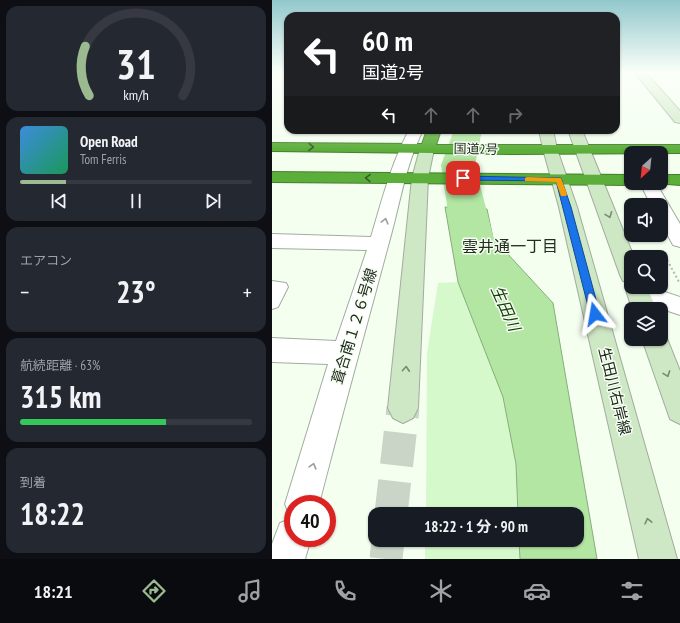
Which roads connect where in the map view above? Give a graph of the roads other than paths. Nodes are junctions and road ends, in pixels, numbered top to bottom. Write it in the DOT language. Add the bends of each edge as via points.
graph roads {
  1 [pos="663,99"];
  2 [pos="680,119"];
  3 [pos="428,134"];
  4 [pos="547,134"];
  5 [pos="575,134"];
  6 [pos="416,142"];
  7 [pos="272,147"];
  8 [pos="550,149"];
  9 [pos="581,149"];
  10 [pos="680,149"];
  11 [pos="272,177"];
  12 [pos="396,178"];
  13 [pos="420,178"];
  14 [pos="559,180"];
  15 [pos="593,180"];
  16 [pos="624,180"];
  17 [pos="668,180"];
  18 [pos="680,180"];
  19 [pos="668,220"];
  20 [pos="272,240"];
  21 [pos="680,240"];
  22 [pos="379,244"];
  23 [pos="624,256"];
  24 [pos="272,287"];
  25 [pos="646,294"];
  26 [pos="272,302"];
  27 [pos="680,306"];
  28 [pos="657,346"];
  29 [pos="272,350"];
  30 [pos="345,353"];
  31 [pos="403,408"];
  32 [pos="680,409"];
  33 [pos="305,495"];
  34 [pos="290,547"];
  35 [pos="286,559"];
  36 [pos="658,559"];
  1 -- 2 [label="street"];
  3 -- 6 [label="highway"];
  4 -- 8 [label="street, 生田川右岸線"];
  5 -- 9 [label="street"];
  7 -- 6 [label="highway, 国道2号, one-way"];
  6 -- 8 [label="highway, 国道2号" via="452,149"];
  6 -- 12 [label="street, 葺合南１２６号線"];
  6 -- 13 [label="street"];
  8 -- 9 [label="highway, 国道2号"];
  8 -- 14 [label="street, 生田川右岸線"];
  9 -- 10 [label="highway, 国道2号"];
  9 -- 15 [label="street"];
  12 -- 11 [label="highway, 国道2号, one-way"];
  12 -- 13 [label="highway, 国道2号"];
  22 -- 12 [label="street, 葺合南１２６号線, one-way"];
  13 -- 14 [label="highway, 国道2号"];
  31 -- 13 [label="street, one-way"];
  14 -- 15 [label="highway, 国道2号"];
  36 -- 14 [label="street, 生田川右岸線, one-way"];
  15 -- 16 [label="highway, 国道2号"];
  15 -- 23 [label="street, one-way"];
  17 -- 18 [label="highway"];
  19 -- 21 [label="street"];
  20 -- 22 [label="street"];
  22 -- 30 [label="street, 葺合南１２６号線"];
  24 -- 26 [label="lane" via="280,287"];
  25 -- 27 [label="street"];
  28 -- 32 [label="street, one-way"];
  29 -- 30 [label="street"];
  33 -- 30 [label="street, 葺合南１２６号線, one-way"];
  34 -- 35 [label="street"];
}
